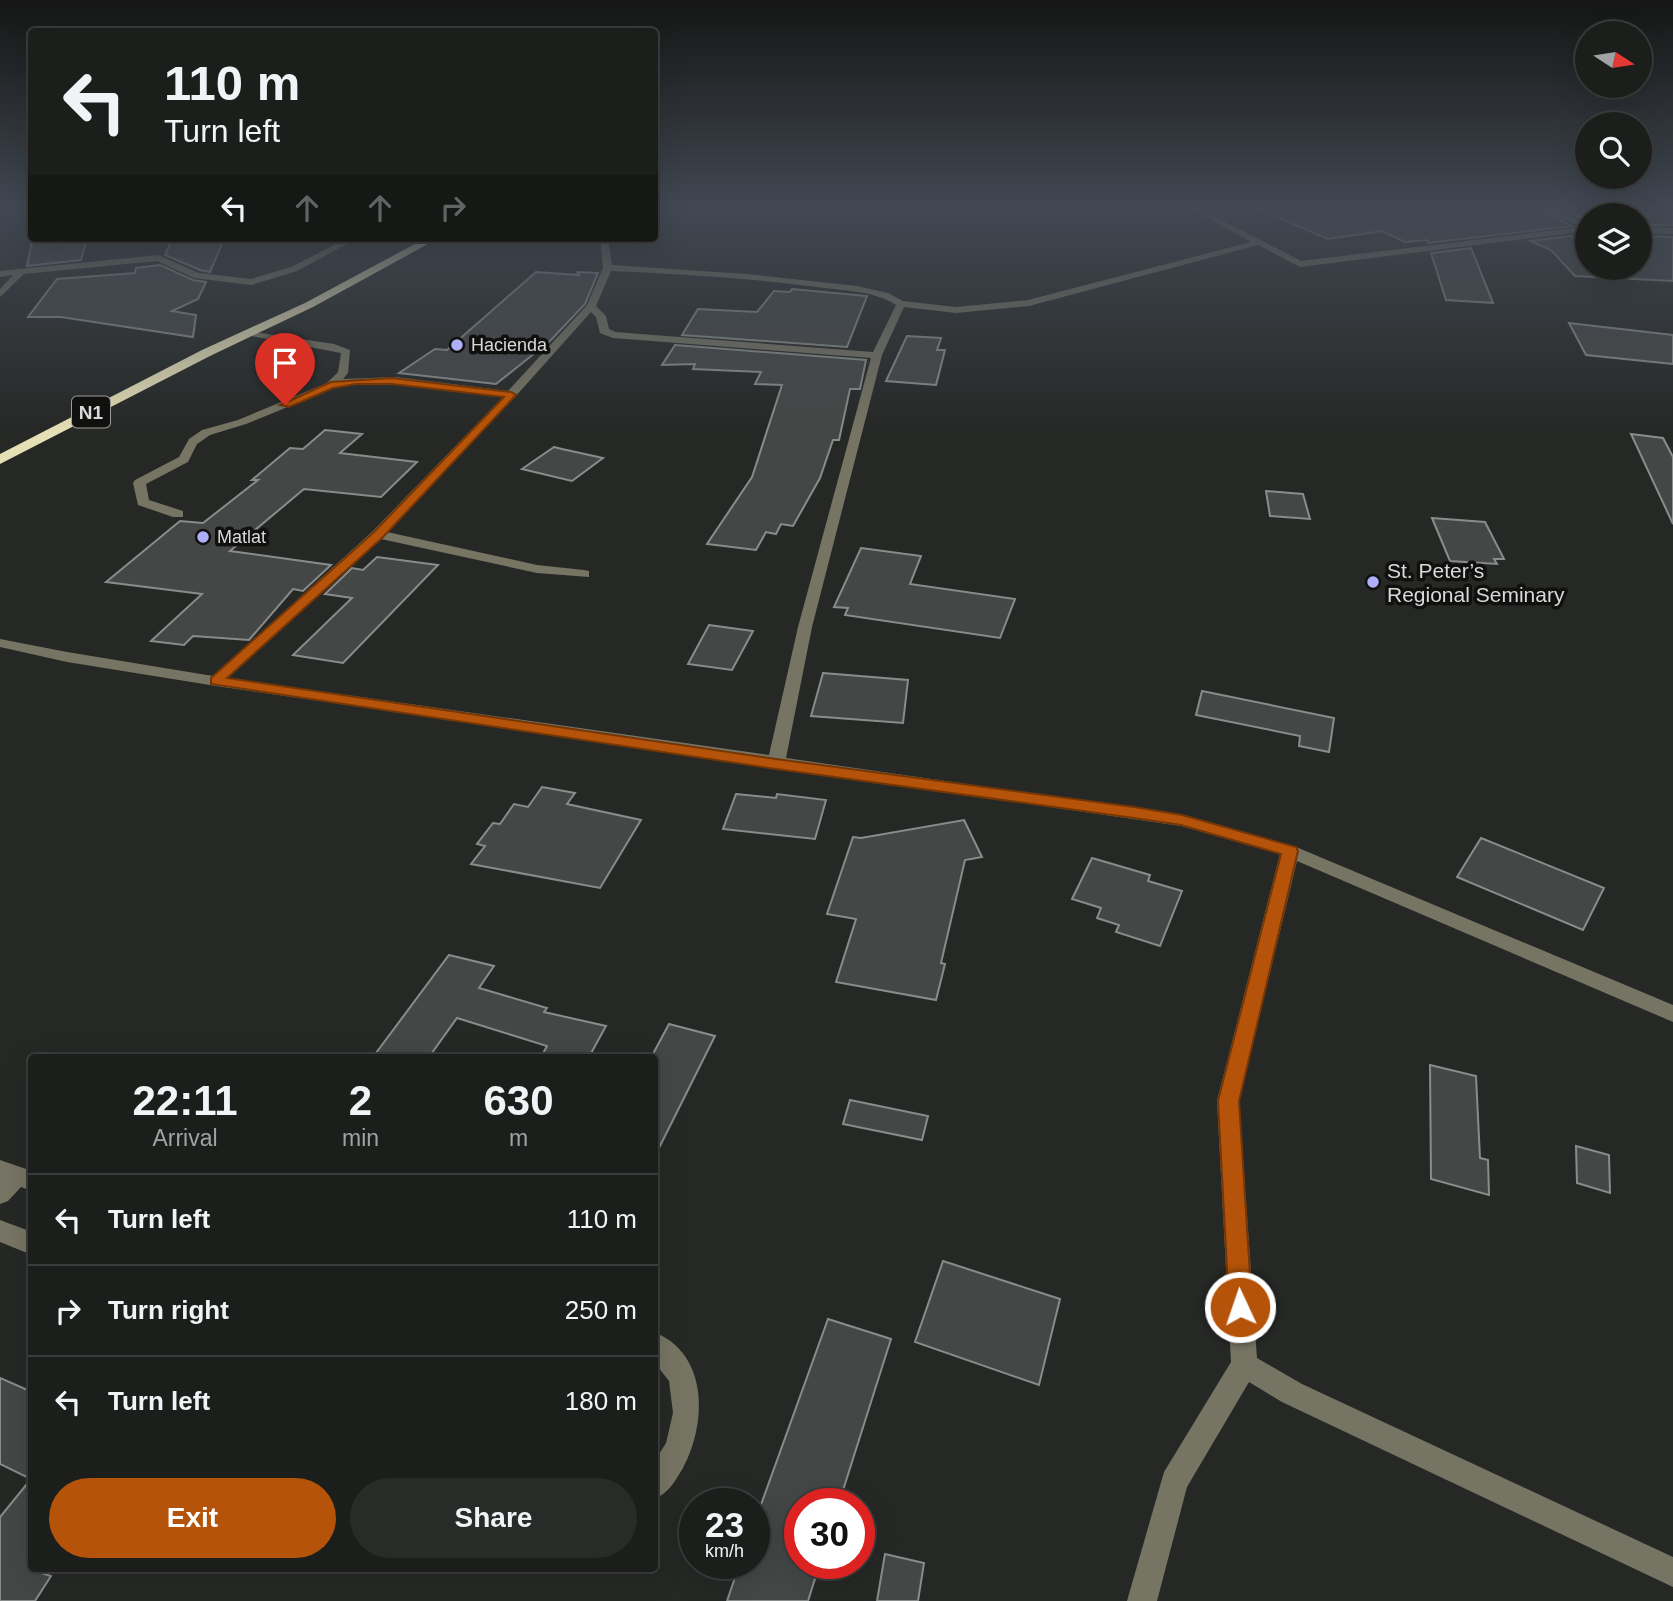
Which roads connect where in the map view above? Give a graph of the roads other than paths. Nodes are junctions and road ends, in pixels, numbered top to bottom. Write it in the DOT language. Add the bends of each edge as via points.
graph roads {
  1 [pos="334,282"];
  2 [pos="349,282"];
  3 [pos="602,282"];
  4 [pos="798,282"];
  5 [pos="1104,282"];
  6 [pos="901,304"];
  7 [pos="591,306"];
  8 [pos="251,333"];
  9 [pos="206,353"];
  10 [pos="877,355"];
  11 [pos="331,385"];
  12 [pos="511,395"];
  13 [pos="0,460"];
  14 [pos="178,513"];
  15 [pos="379,534"];
  16 [pos="584,574"];
  17 [pos="0,643"];
  18 [pos="216,681"];
  19 [pos="776,764"];
  20 [pos="1290,851"];
  21 [pos="1673,1014"];
  22 [pos="16,1175"];
  23 [pos="0,1194"];
  24 [pos="0,1231"];
  25 [pos="28,1242"];
  26 [pos="658,1346"];
  27 [pos="1244,1365"];
  28 [pos="658,1481"];
  29 [pos="1673,1572"];
  30 [pos="1142,1601"];
  1 -- 9 [label="highway, N1" via="220,341"];
  2 -- 8 [label="highway, N1"];
  3 -- 7 [label="street"];
  4 -- 6 [label="street" via="875,292"];
  5 -- 6 [label="street" via="1029,303 956,310"];
  6 -- 10 [label="street"];
  7 -- 10 [label="street" via="601,316 604,331 613,335"];
  7 -- 12 [label="street"];
  8 -- 9 [label="highway, N1"];
  8 -- 11 [label="street" via="346,352 343,373"];
  9 -- 13 [label="highway, N1"];
  10 -- 19 [label="street" via="805,627"];
  11 -- 12 [label="street" via="392,381"];
  11 -- 14 [label="street" via="205,432 188,444 184,459 139,483 143,502"];
  12 -- 15 [label="street"];
  15 -- 16 [label="street" via="537,569"];
  15 -- 18 [label="street"];
  17 -- 18 [label="street"];
  18 -- 19 [label="street"];
  19 -- 20 [label="street" via="1182,820"];
  20 -- 21 [label="street"];
  20 -- 27 [label="street" via="1228,1101"];
  22 -- 23 [label="street"];
  24 -- 25 [label="street"];
  26 -- 28 [label="street" via="678,1369 687,1393 688,1418 682,1445"];
  27 -- 29 [label="street" via="1292,1393"];
  27 -- 30 [label="street" via="1174,1482"];
}
